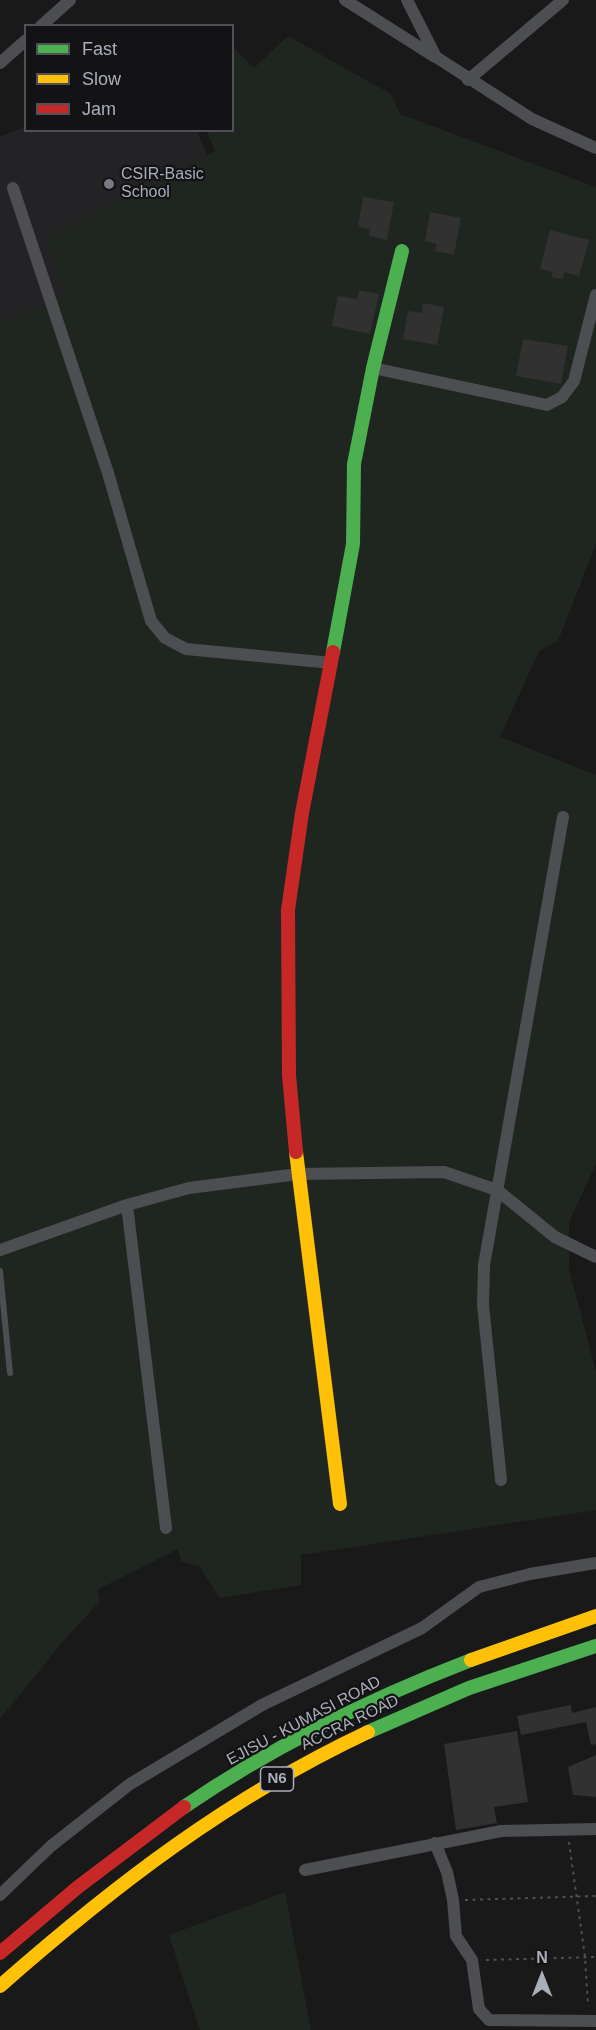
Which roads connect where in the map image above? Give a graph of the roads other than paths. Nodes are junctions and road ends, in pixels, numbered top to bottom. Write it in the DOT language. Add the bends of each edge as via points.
graph roads {
  1 [pos="70,0"];
  2 [pos="345,0"];
  3 [pos="407,0"];
  4 [pos="563,0"];
  5 [pos="43,24"];
  6 [pos="24,42"];
  7 [pos="436,57"];
  8 [pos="0,63"];
  9 [pos="468,80"];
  10 [pos="596,148"];
  11 [pos="13,188"];
  12 [pos="402,251"];
  13 [pos="596,295"];
  14 [pos="373,369"];
  15 [pos="332,663"];
  16 [pos="562,817"];
  17 [pos="298,1174"];
  18 [pos="497,1190"];
  19 [pos="127,1205"];
  20 [pos="0,1250"];
  21 [pos="596,1257"];
  22 [pos="0,1271"];
  23 [pos="10,1373"];
  24 [pos="501,1480"];
  25 [pos="340,1504"];
  26 [pos="166,1528"];
  27 [pos="596,1563"];
  28 [pos="596,1616"];
  29 [pos="596,1646"];
  30 [pos="596,1829"];
  31 [pos="435,1843"];
  32 [pos="305,1870"];
  33 [pos="0,1895"];
  34 [pos="0,1953"];
  35 [pos="0,1986"];
  36 [pos="592,2021"];
  37 [pos="488,2025"];
  1 -- 5 [label="street"];
  2 -- 7 [label="street"];
  3 -- 7 [label="street"];
  4 -- 9 [label="street"];
  6 -- 8 [label="street"];
  7 -- 9 [label="street"];
  9 -- 10 [label="street" via="532,119"];
  11 -- 15 [label="street" via="108,473 151,621 165,638 186,649"];
  12 -- 14 [label="main road"];
  13 -- 14 [label="street" via="573,381 562,397 547,405"];
  14 -- 15 [label="main road" via="354,464 353,544"];
  15 -- 17 [label="main road" via="302,813 288,910 289,1075"];
  16 -- 18 [label="street"];
  17 -- 18 [label="street" via="444,1172"];
  17 -- 19 [label="street" via="189,1188"];
  17 -- 25 [label="main road"];
  18 -- 21 [label="street" via="555,1237"];
  18 -- 24 [label="street" via="484,1265 483,1305"];
  19 -- 20 [label="street"];
  19 -- 26 [label="street"];
  22 -- 23 [label="lane"];
  27 -- 33 [label="street" via="479,1587 422,1628 262,1704 130,1785 51,1846"];
  28 -- 34 [label="main road, EJISU - KUMASI ROAD / N6" via="456,1665 297,1739 217,1785 122,1851 67,1893"];
  29 -- 35 [label="main road, ACCRA ROAD / N6" via="478,1683 303,1764 183,1839 121,1884"];
  30 -- 31 [label="street" via="501,1831"];
  31 -- 32 [label="street"];
  31 -- 37 [label="street" via="447,1872 456,1936 472,1960 479,2009"];
  36 -- 37 [label="street"];
}
